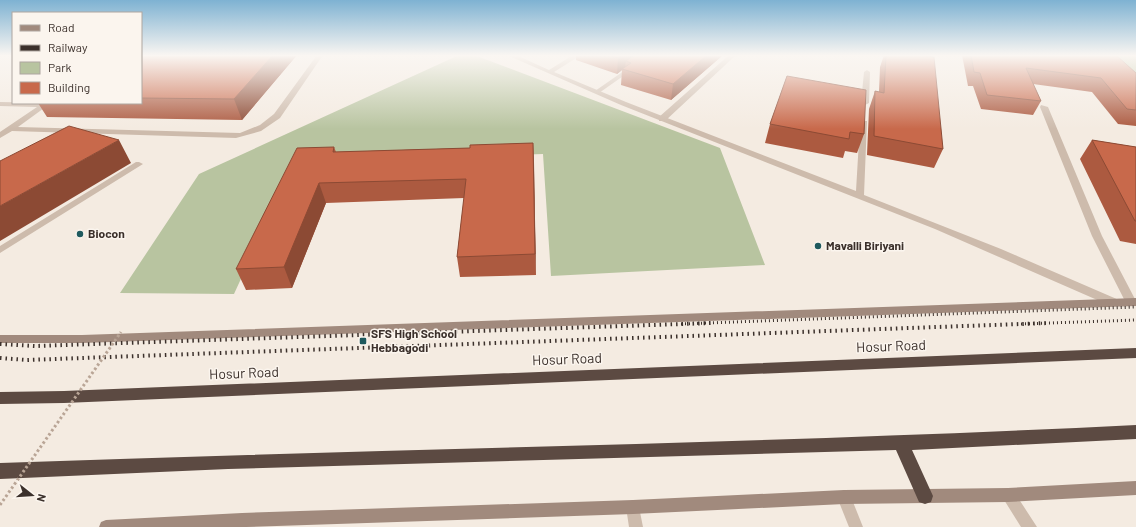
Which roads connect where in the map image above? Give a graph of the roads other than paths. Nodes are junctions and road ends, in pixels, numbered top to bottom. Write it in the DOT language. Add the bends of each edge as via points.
graph roads {
  1 [pos="303,80"];
  2 [pos="567,80"];
  3 [pos="614,80"];
  4 [pos="706,80"];
  5 [pos="867,80"];
  6 [pos="597,92"];
  7 [pos="0,104"];
  8 [pos="45,104"];
  9 [pos="1044,107"];
  10 [pos="662,119"];
  11 [pos="10,129"];
  12 [pos="0,136"];
  13 [pos="139,164"];
  14 [pos="860,195"];
  15 [pos="0,250"];
  16 [pos="1134,302"];
  17 [pos="1115,303"];
  18 [pos="0,339"];
  19 [pos="1136,353"];
  20 [pos="0,398"];
  21 [pos="1136,432"];
  22 [pos="901,444"];
  23 [pos="0,471"];
  24 [pos="1136,488"];
  25 [pos="1008,495"];
  26 [pos="925,496"];
  27 [pos="844,497"];
  28 [pos="633,507"];
  29 [pos="240,523"];
  30 [pos="106,527"];
  31 [pos="636,527"];
  32 [pos="856,527"];
  33 [pos="1030,527"];
  1 -- 11 [label="street" via="271,122 236,136"];
  2 -- 6 [label="street"];
  3 -- 6 [label="street"];
  4 -- 10 [label="street"];
  5 -- 14 [label="street"];
  6 -- 10 [label="street"];
  7 -- 8 [label="street"];
  8 -- 11 [label="street"];
  9 -- 16 [label="street" via="1097,236"];
  10 -- 14 [label="street"];
  11 -- 12 [label="street"];
  13 -- 15 [label="street"];
  14 -- 17 [label="street" via="1016,258"];
  16 -- 17 [label="street"];
  17 -- 18 [label="street" via="82,339"];
  19 -- 20 [label="highway, Hosur Road"];
  21 -- 22 [label="highway"];
  22 -- 23 [label="highway" via="228,462"];
  22 -- 26 [label="highway"];
  24 -- 25 [label="street"];
  25 -- 26 [label="street"];
  25 -- 33 [label="street"];
  26 -- 27 [label="street"];
  27 -- 28 [label="street"];
  27 -- 32 [label="street"];
  28 -- 29 [label="street"];
  28 -- 31 [label="street"];
  29 -- 30 [label="street"];
}
